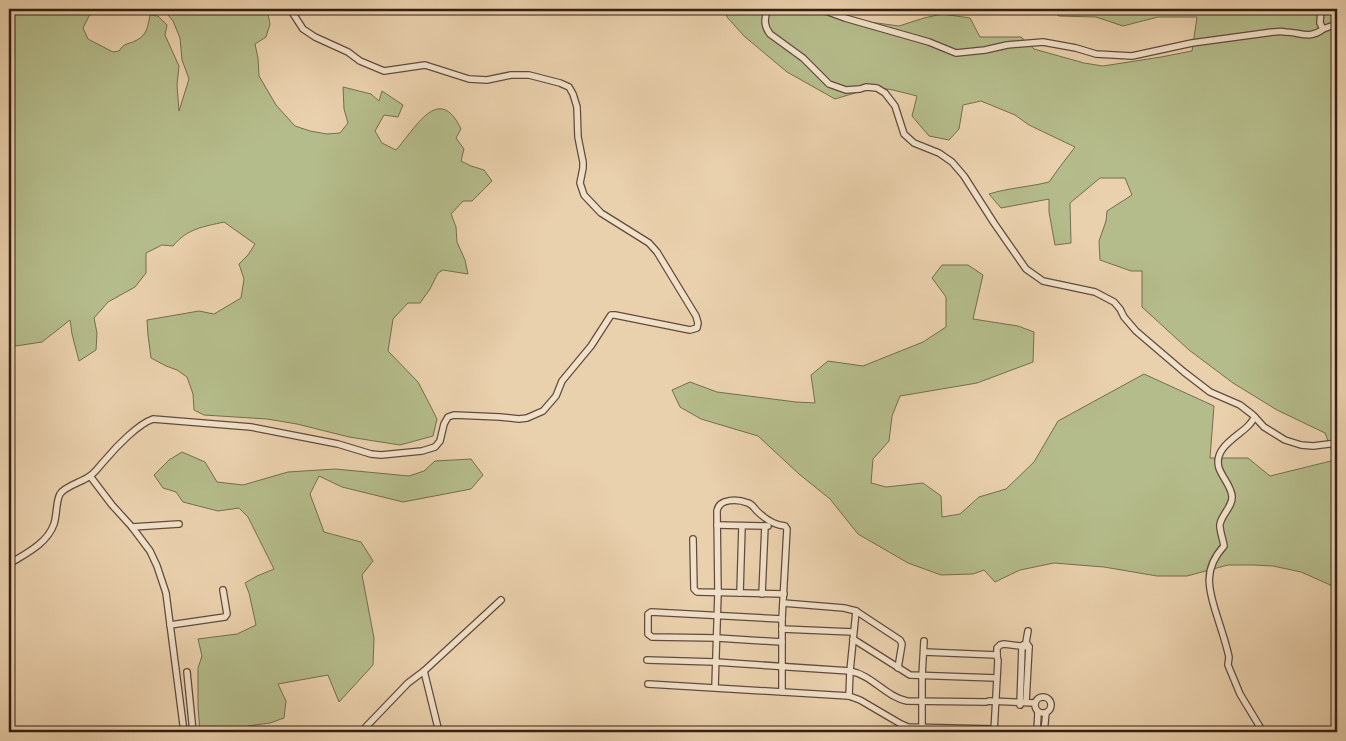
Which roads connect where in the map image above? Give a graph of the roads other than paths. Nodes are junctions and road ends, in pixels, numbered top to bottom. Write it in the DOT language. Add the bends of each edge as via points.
graph roads {
  1 [pos="290,9"];
  2 [pos="767,9"];
  3 [pos="797,9"];
  4 [pos="1321,9"];
  5 [pos="1337,24"];
  6 [pos="1323,28"];
  7 [pos="1255,417"];
  8 [pos="1337,442"];
  9 [pos="90,476"];
  10 [pos="179,524"];
  11 [pos="718,525"];
  12 [pos="742,526"];
  13 [pos="764,526"];
  14 [pos="778,526"];
  15 [pos="132,527"];
  16 [pos="693,539"];
  17 [pos="9,564"];
  18 [pos="223,590"];
  19 [pos="718,593"];
  20 [pos="740,593"];
  21 [pos="762,594"];
  22 [pos="784,594"];
  23 [pos="501,600"];
  24 [pos="783,603"];
  25 [pos="856,611"];
  26 [pos="717,616"];
  27 [pos="782,618"];
  28 [pos="170,625"];
  29 [pos="782,629"];
  30 [pos="1028,631"];
  31 [pos="853,635"];
  32 [pos="717,638"];
  33 [pos="924,641"];
  34 [pos="782,642"];
  35 [pos="1026,645"];
  36 [pos="924,652"];
  37 [pos="997,656"];
  38 [pos="647,660"];
  39 [pos="716,662"];
  40 [pos="782,667"];
  41 [pos="898,668"];
  42 [pos="424,671"];
  43 [pos="850,671"];
  44 [pos="187,672"];
  45 [pos="922,676"];
  46 [pos="995,678"];
  47 [pos="648,684"];
  48 [pos="715,687"];
  49 [pos="782,692"];
  50 [pos="849,696"];
  51 [pos="922,702"];
  52 [pos="992,702"];
  53 [pos="1022,703"];
  54 [pos="1035,704"];
  55 [pos="1038,712"];
  56 [pos="1046,713"];
  57 [pos="922,727"];
  58 [pos="993,731"];
  59 [pos="184,732"];
  60 [pos="193,732"];
  61 [pos="361,732"];
  62 [pos="439,732"];
  63 [pos="1037,732"];
  64 [pos="1044,732"];
  65 [pos="1263,732"];
  1 -- 9 [label="street" via="303,29 315,37 384,71 425,66 468,79 529,75 569,87 577,106 583,162 580,183 584,194 601,213 649,243 657,252 696,316 697,328 690,330 611,316 562,381 556,396 544,411 519,419 454,415 448,417 435,447 422,451 371,454 338,444 251,427 153,420 138,428"];
  2 -- 7 [label="street" via="766,30 803,58 829,84 846,90 877,88 885,93 895,106 904,134 914,143 952,162 1026,269 1044,281 1096,292 1114,302 1136,331 1184,372 1210,392 1240,405"];
  3 -- 6 [label="street" via="820,9 956,53 1007,44 1043,42 1096,54 1132,56 1192,43 1273,32 1307,36"];
  4 -- 6 [label="street"];
  5 -- 6 [label="street"];
  7 -- 8 [label="street" via="1275,435 1292,443 1313,446"];
  7 -- 65 [label="street" via="1223,448 1218,461 1232,496 1219,527 1224,546 1216,554 1209,573 1210,593 1229,657 1228,665 1240,694"];
  9 -- 15 [label="street"];
  9 -- 17 [label="street" via="63,490 47,537"];
  10 -- 15 [label="street"];
  11 -- 12 [label="street"];
  11 -- 14 [label="street" via="718,507 728,501 750,504"];
  11 -- 19 [label="street"];
  12 -- 13 [label="street"];
  12 -- 20 [label="street"];
  13 -- 14 [label="street"];
  13 -- 21 [label="street"];
  14 -- 22 [label="street" via="785,526 787,530"];
  15 -- 28 [label="street" via="157,566 166,593"];
  16 -- 19 [label="street" via="694,589"];
  18 -- 28 [label="street" via="225,617"];
  19 -- 20 [label="street"];
  19 -- 26 [label="street"];
  20 -- 21 [label="street"];
  21 -- 22 [label="street"];
  22 -- 24 [label="street"];
  23 -- 42 [label="street"];
  24 -- 25 [label="street"];
  24 -- 27 [label="street"];
  25 -- 31 [label="street"];
  25 -- 41 [label="street" via="900,640"];
  26 -- 27 [label="street"];
  26 -- 32 [label="street"];
  26 -- 32 [label="street" via="648,614 650,636"];
  27 -- 29 [label="street"];
  28 -- 59 [label="street"];
  29 -- 31 [label="street"];
  29 -- 34 [label="street"];
  30 -- 35 [label="street"];
  31 -- 41 [label="street"];
  31 -- 43 [label="street"];
  32 -- 34 [label="street"];
  32 -- 39 [label="street"];
  33 -- 36 [label="street"];
  34 -- 40 [label="street"];
  35 -- 37 [label="street" via="1000,645"];
  35 -- 53 [label="street"];
  36 -- 37 [label="street"];
  36 -- 45 [label="street"];
  37 -- 46 [label="street"];
  38 -- 39 [label="street"];
  39 -- 40 [label="street"];
  39 -- 48 [label="street"];
  40 -- 43 [label="street"];
  40 -- 49 [label="street"];
  41 -- 45 [label="street" via="910,675"];
  42 -- 61 [label="street" via="408,683"];
  42 -- 62 [label="street"];
  43 -- 50 [label="street"];
  43 -- 51 [label="street" via="857,672 899,699"];
  44 -- 60 [label="street"];
  45 -- 46 [label="street"];
  45 -- 51 [label="street"];
  46 -- 52 [label="street"];
  47 -- 48 [label="street"];
  48 -- 49 [label="street"];
  49 -- 50 [label="street"];
  50 -- 57 [label="street" via="908,727"];
  51 -- 52 [label="street"];
  51 -- 57 [label="street"];
  52 -- 53 [label="street"];
  52 -- 58 [label="street"];
  53 -- 54 [label="street"];
  54 -- 55 [label="street"];
  54 -- 56 [label="street" via="1043,697 1049,700 1051,707"];
  55 -- 56 [label="street"];
  55 -- 63 [label="street"];
  56 -- 64 [label="street"];
  57 -- 58 [label="street"];
}
